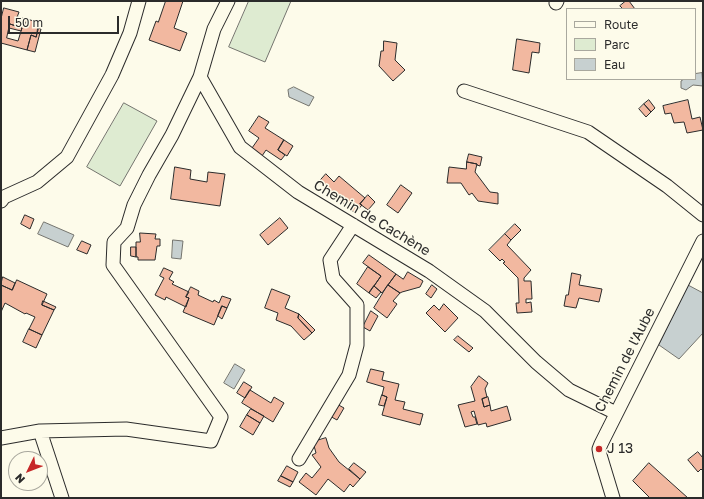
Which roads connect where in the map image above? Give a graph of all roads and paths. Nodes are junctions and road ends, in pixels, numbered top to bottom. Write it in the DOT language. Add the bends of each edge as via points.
graph roads {
  1 [pos="139,1"];
  2 [pos="228,1"];
  3 [pos="200,78"];
  4 [pos="464,91"];
  5 [pos="1,201"];
  6 [pos="703,215"];
  7 [pos="353,225"];
  8 [pos="703,241"];
  9 [pos="616,413"];
  10 [pos="40,431"];
  11 [pos="1,438"];
  12 [pos="299,459"];
  13 [pos="62,498"];
  14 [pos="613,498"];
  1 -- 5 [label="street" via="130,33 112,75 67,157 38,182 4,197"];
  2 -- 3 [label="street" via="214,29"];
  3 -- 7 [label="street, Chemin de Cachène" via="240,147 298,192"];
  3 -- 10 [label="street" via="134,205 127,228 114,242 113,265 221,417 212,441 126,428"];
  4 -- 6 [label="street" via="588,132 667,186"];
  7 -- 9 [label="street, Chemin de Cachène" via="429,271 485,310 536,362 569,390"];
  7 -- 12 [label="street" via="330,260 333,278 356,305 357,345 350,375"];
  8 -- 9 [label="street, Chemin de l'Aube"];
  9 -- 14 [label="street, Chemin de l'Aube" via="599,449"];
  10 -- 11 [label="street"];
  10 -- 13 [label="street"];
}
